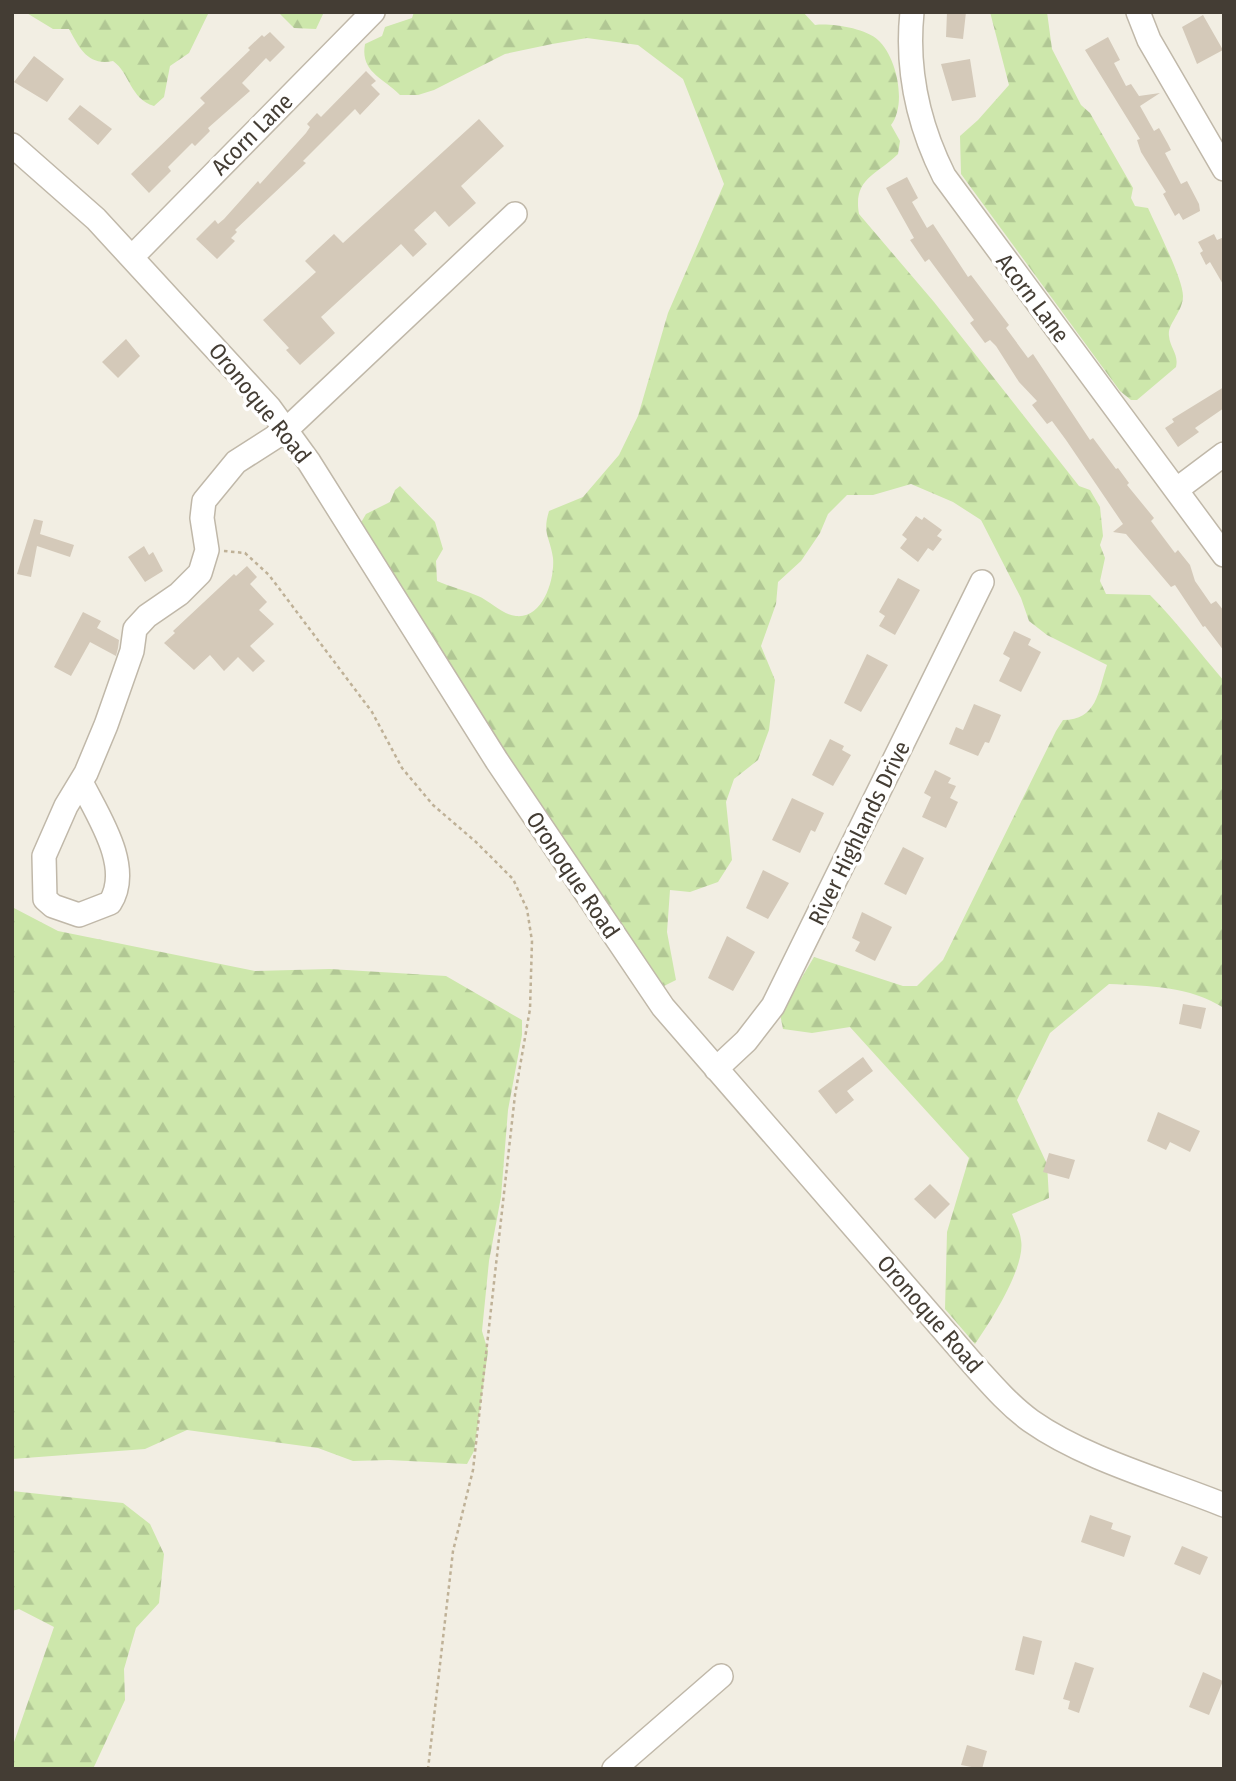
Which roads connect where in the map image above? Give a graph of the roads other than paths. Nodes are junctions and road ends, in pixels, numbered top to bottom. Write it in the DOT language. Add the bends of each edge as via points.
graph roads {
  1 [pos="373,12"];
  2 [pos="912,12"];
  3 [pos="1138,12"];
  4 [pos="12,145"];
  5 [pos="1218,145"];
  6 [pos="1224,169"];
  7 [pos="514,214"];
  8 [pos="132,257"];
  9 [pos="286,430"];
  10 [pos="1224,454"];
  11 [pos="1176,490"];
  12 [pos="1224,555"];
  13 [pos="982,582"];
  14 [pos="80,782"];
  15 [pos="716,1069"];
  16 [pos="1224,1506"];
  17 [pos="721,1676"];
  18 [pos="614,1769"];
  1 -- 8 [label="street, Acorn Lane"];
  2 -- 11 [label="street, Acorn Lane" via="910,56 916,97 943,176"];
  3 -- 5 [label="street" via="1149,40"];
  4 -- 8 [label="street, Oronoque Road" via="56,181"];
  5 -- 6 [label="street"];
  7 -- 9 [label="street"];
  8 -- 9 [label="street, Oronoque Road"];
  9 -- 14 [label="street" via="236,462 205,501 202,518 207,550 200,573 135,629 129,660"];
  9 -- 15 [label="street, Oronoque Road" via="527,807 663,1007"];
  10 -- 11 [label="street"];
  11 -- 12 [label="street, Acorn Lane"];
  13 -- 15 [label="street, River Highlands Drive" via="773,1006"];
  14 -- 14 [label="street" via="44,856 43,880 45,899 79,915 110,903 120,882 112,851"];
  15 -- 16 [label="street, Oronoque Road" via="1016,1409 1063,1439"];
  17 -- 18 [label="street"];
}
